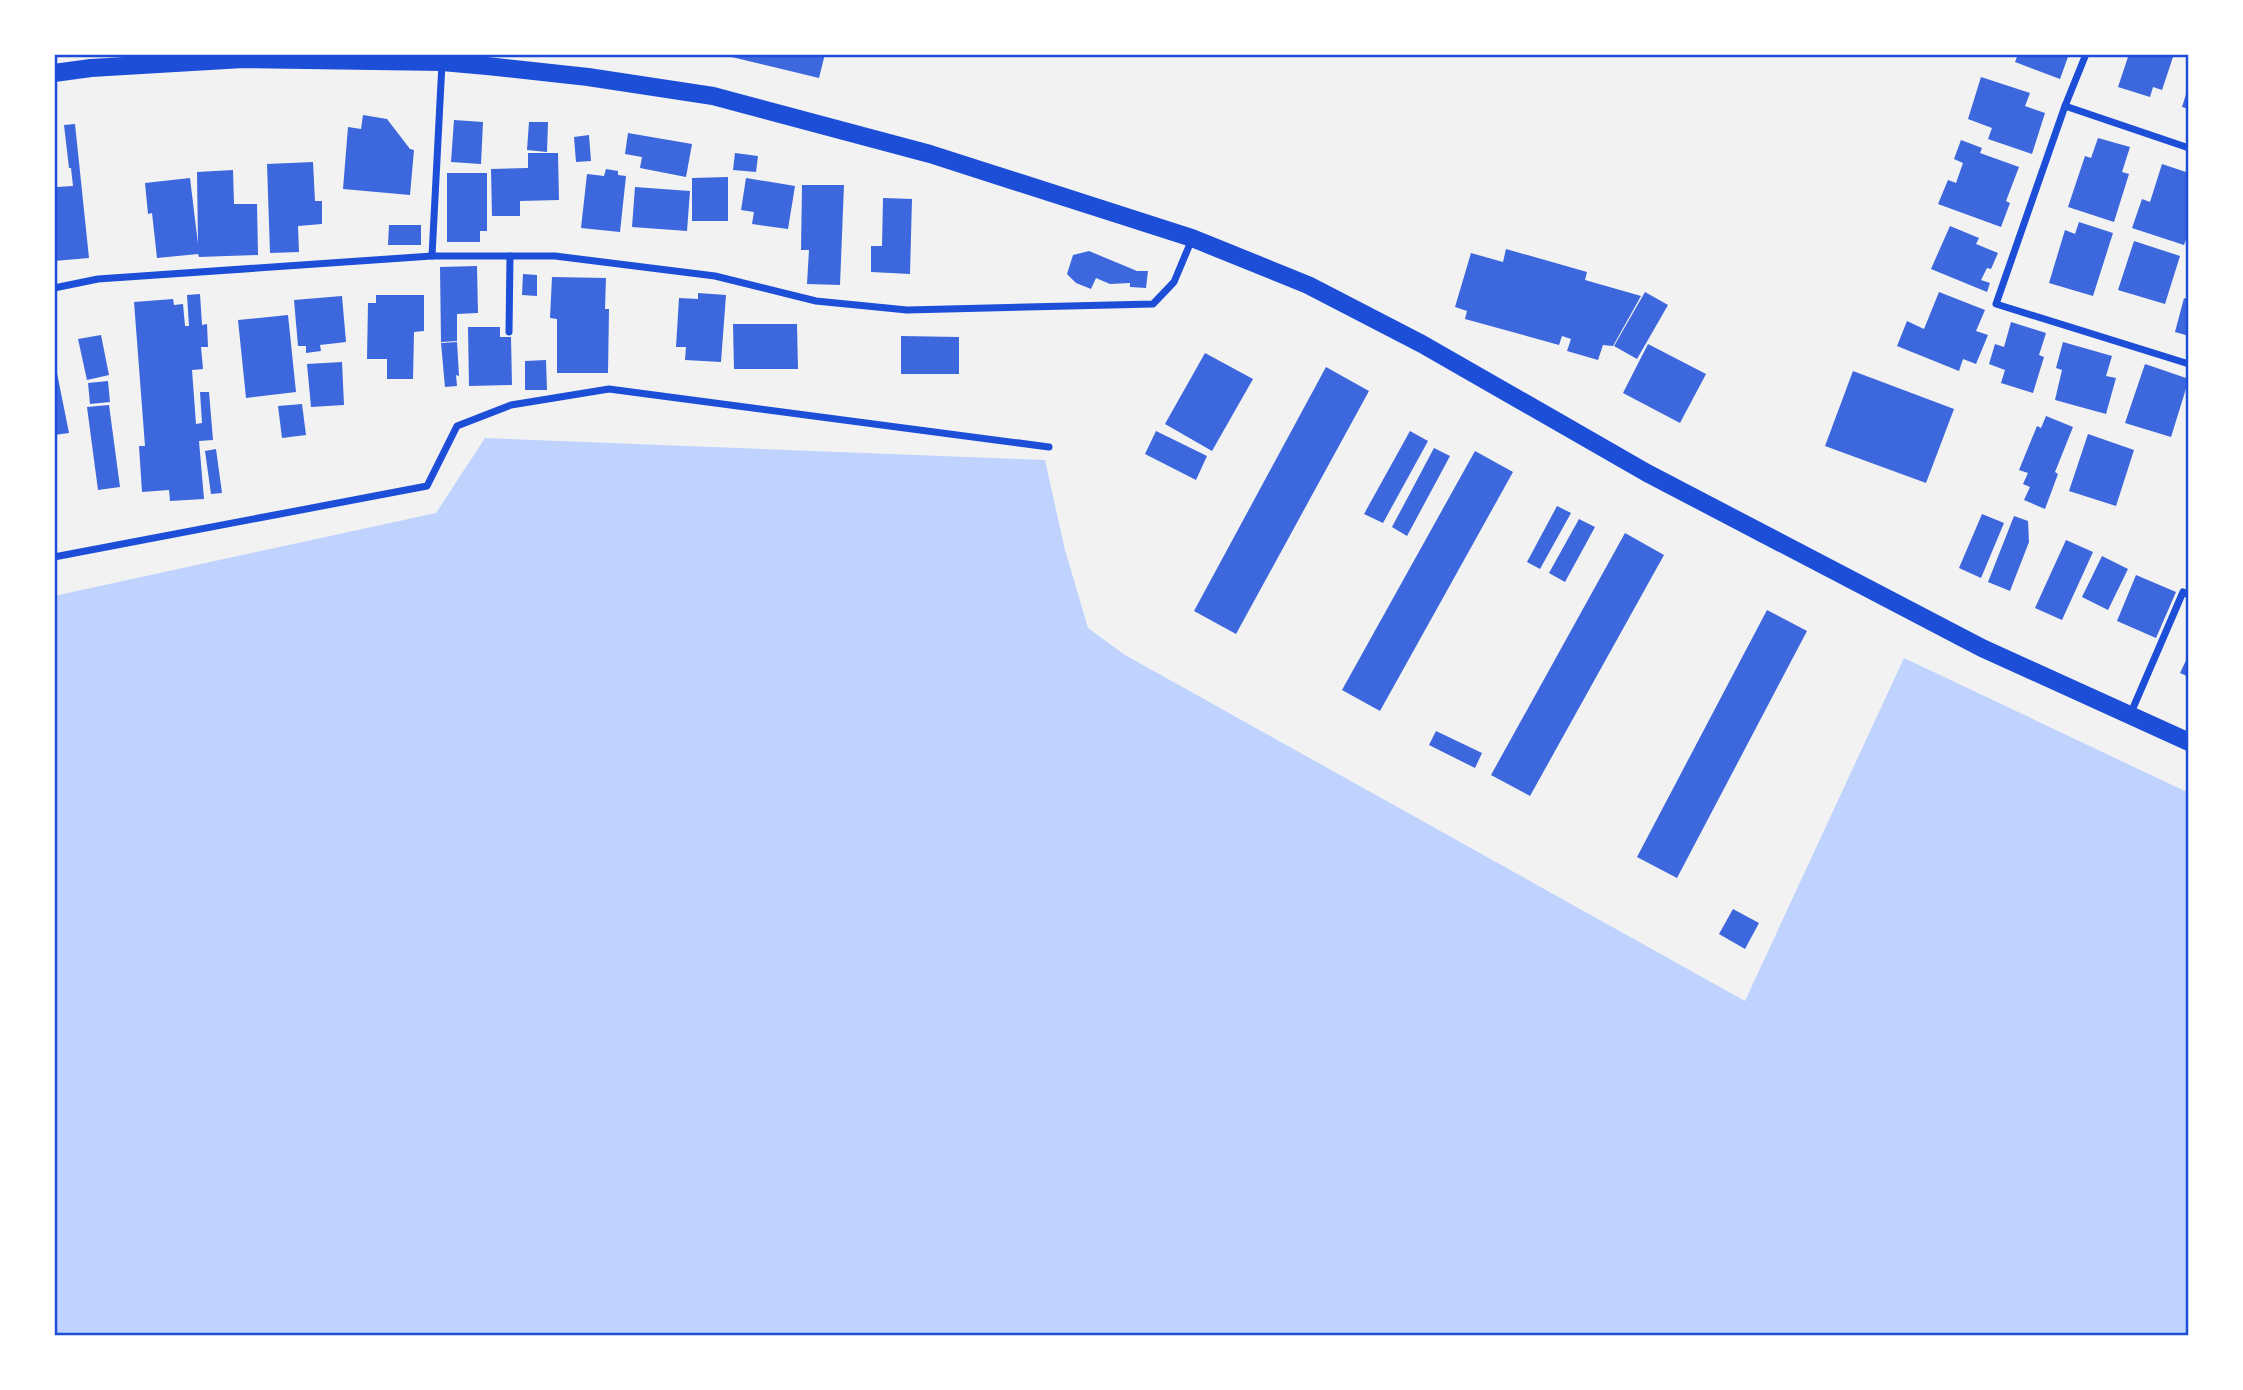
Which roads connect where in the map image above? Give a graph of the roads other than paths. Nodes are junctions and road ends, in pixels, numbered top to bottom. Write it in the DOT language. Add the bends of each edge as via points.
graph roads {
  1 [pos="2086,54"];
  2 [pos="442,62"];
  3 [pos="54,73"];
  4 [pos="2065,106"];
  5 [pos="2189,148"];
  6 [pos="1192,238"];
  7 [pos="432,256"];
  8 [pos="510,256"];
  9 [pos="54,288"];
  10 [pos="509,332"];
  11 [pos="2189,364"];
  12 [pos="1049,447"];
  13 [pos="54,557"];
  14 [pos="2189,595"];
  15 [pos="2130,716"];
  16 [pos="2189,742"];
  1 -- 4 [label="street"];
  2 -- 3 [label="main road" via="243,59"];
  2 -- 6 [label="main road" via="713,96 930,154"];
  2 -- 7 [label="street"];
  4 -- 5 [label="street"];
  4 -- 11 [label="street" via="1996,304"];
  6 -- 8 [label="street" via="1174,282 1153,304 907,310 816,301 715,276 555,256"];
  6 -- 15 [label="main road" via="1308,285 1684,492 1982,648"];
  7 -- 8 [label="street"];
  7 -- 9 [label="street" via="98,279"];
  8 -- 10 [label="street"];
  12 -- 13 [label="street" via="609,389 511,405 457,426 427,486"];
  14 -- 15 [label="street" via="2183,593"];
  15 -- 16 [label="main road"];
}
